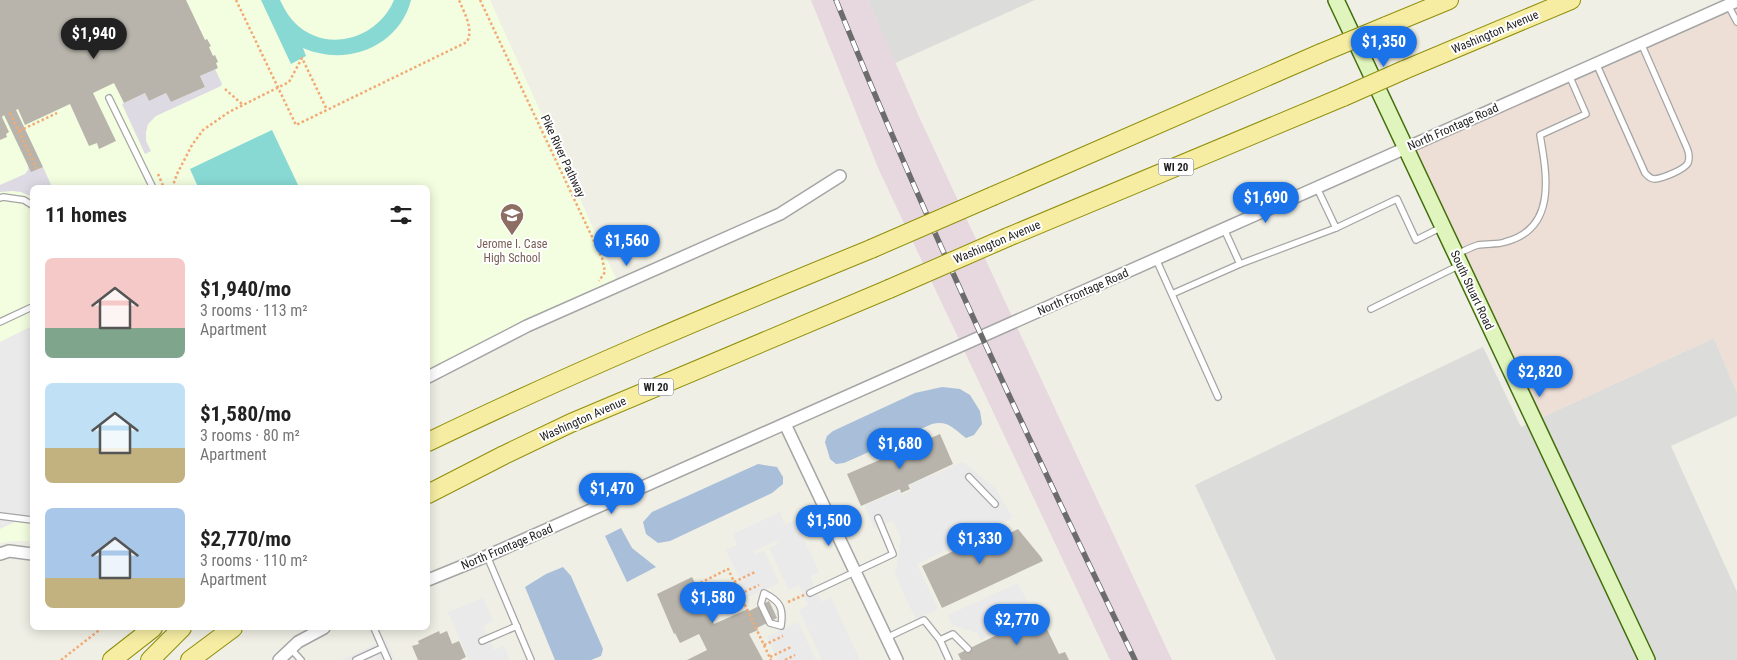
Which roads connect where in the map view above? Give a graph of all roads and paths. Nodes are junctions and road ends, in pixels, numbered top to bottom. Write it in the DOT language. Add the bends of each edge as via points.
graph roads {
  1 [pos="236,0"];
  2 [pos="459,0"];
  3 [pos="480,0"];
  4 [pos="1336,0"];
  5 [pos="1449,0"];
  6 [pos="1572,0"];
  7 [pos="1733,3"];
  8 [pos="1737,22"];
  9 [pos="1641,44"];
  10 [pos="1596,63"];
  11 [pos="1569,75"];
  12 [pos="225,89"];
  13 [pos="277,89"];
  14 [pos="109,98"];
  15 [pos="243,105"];
  16 [pos="327,110"];
  17 [pos="10,113"];
  18 [pos="57,113"];
  19 [pos="19,131"];
  20 [pos="1405,148"];
  21 [pos="37,169"];
  22 [pos="158,174"];
  23 [pos="840,176"];
  24 [pos="152,185"];
  25 [pos="163,185"];
  26 [pos="173,185"];
  27 [pos="1316,188"];
  28 [pos="0,198"];
  29 [pos="30,204"];
  30 [pos="1443,227"];
  31 [pos="1336,228"];
  32 [pos="1224,229"];
  33 [pos="1156,259"];
  34 [pos="1458,260"];
  35 [pos="1240,264"];
  36 [pos="597,283"];
  37 [pos="1172,294"];
  38 [pos="30,308"];
  39 [pos="1370,309"];
  40 [pos="0,322"];
  41 [pos="430,376"];
  42 [pos="1218,398"];
  43 [pos="785,424"];
  44 [pos="430,441"];
  45 [pos="968,478"];
  46 [pos="430,493"];
  47 [pos="995,504"];
  48 [pos="0,516"];
  49 [pos="878,518"];
  50 [pos="30,520"];
  51 [pos="0,554"];
  52 [pos="30,554"];
  53 [pos="487,556"];
  54 [pos="855,571"];
  55 [pos="755,572"];
  56 [pos="430,579"];
  57 [pos="734,582"];
  58 [pos="760,584"];
  59 [pos="696,585"];
  60 [pos="810,592"];
  61 [pos="740,594"];
  62 [pos="779,606"];
  63 [pos="517,626"];
  64 [pos="99,630"];
  65 [pos="150,630"];
  66 [pos="180,630"];
  67 [pos="229,630"];
  68 [pos="320,630"];
  69 [pos="375,630"];
  70 [pos="785,635"];
  71 [pos="886,638"];
  72 [pos="940,640"];
  73 [pos="482,641"];
  74 [pos="764,645"];
  75 [pos="791,647"];
  76 [pos="290,648"];
  77 [pos="382,648"];
  78 [pos="968,649"];
  79 [pos="795,655"];
  80 [pos="770,659"];
  81 [pos="61,660"];
  82 [pos="112,660"];
  83 [pos="150,660"];
  84 [pos="190,660"];
  85 [pos="279,660"];
  86 [pos="301,660"];
  87 [pos="356,660"];
  88 [pos="388,660"];
  89 [pos="531,660"];
  90 [pos="785,660"];
  91 [pos="897,660"];
  92 [pos="948,660"];
  93 [pos="1647,660"];
  1 -- 13 [label="path"];
  2 -- 16 [label="path" via="471,35 468,42"];
  3 -- 36 [label="path, Pike River Pathway" via="602,258 605,272"];
  4 -- 20 [label="street, South Stuart Road"];
  5 -- 44 [label="main road, bridge" via="692,323"];
  6 -- 46 [label="main road, Washington Avenue / WI 20, bridge" via="571,423"];
  7 -- 8 [label="lane"];
  7 -- 9 [label="street, North Frontage Road"];
  9 -- 10 [label="street, North Frontage Road"];
  9 -- 10 [label="lane" via="1690,156 1683,170 1655,179 1645,173"];
  10 -- 11 [label="street, North Frontage Road"];
  11 -- 20 [label="street, North Frontage Road"];
  11 -- 34 [label="lane" via="1586,114 1540,135 1546,190 1541,214 1529,232 1505,242 1478,245"];
  12 -- 15 [label="path"];
  13 -- 15 [label="path"];
  13 -- 16 [label="path" via="296,125"];
  13 -- 16 [label="path" via="289,82 302,58"];
  14 -- 24 [label="lane"];
  15 -- 26 [label="path" via="203,130"];
  17 -- 19 [label="path"];
  18 -- 19 [label="path"];
  19 -- 21 [label="path"];
  20 -- 27 [label="street, North Frontage Road"];
  20 -- 30 [label="street, South Stuart Road"];
  22 -- 25 [label="path"];
  23 -- 41 [label="street" via="780,214 528,326"];
  27 -- 31 [label="lane"];
  27 -- 32 [label="street, North Frontage Road"];
  28 -- 29 [label="lane" via="24,200"];
  30 -- 31 [label="lane" via="1416,240 1397,199"];
  30 -- 34 [label="street, South Stuart Road"];
  31 -- 35 [label="lane"];
  32 -- 33 [label="street, North Frontage Road"];
  32 -- 35 [label="lane"];
  33 -- 37 [label="lane"];
  33 -- 43 [label="street, North Frontage Road"];
  34 -- 39 [label="lane"];
  34 -- 93 [label="street, South Stuart Road"];
  35 -- 37 [label="lane"];
  37 -- 42 [label="lane"];
  38 -- 40 [label="lane"];
  43 -- 53 [label="street, North Frontage Road"];
  43 -- 54 [label="street"];
  45 -- 47 [label="lane"];
  48 -- 50 [label="lane"];
  49 -- 54 [label="lane" via="893,554"];
  51 -- 52 [label="street" via="9,551"];
  53 -- 56 [label="street, North Frontage Road"];
  53 -- 63 [label="lane"];
  54 -- 60 [label="lane"];
  54 -- 71 [label="street"];
  55 -- 57 [label="path"];
  57 -- 59 [label="path" via="728,569"];
  57 -- 61 [label="path"];
  58 -- 61 [label="path"];
  60 -- 62 [label="path"];
  61 -- 74 [label="path"];
  62 -- 62 [label="lane" via="775,599 764,593 761,604 770,623 781,626 783,614"];
  63 -- 73 [label="lane"];
  63 -- 89 [label="lane"];
  64 -- 81 [label="path"];
  65 -- 82 [label="main road"];
  66 -- 83 [label="main road"];
  67 -- 84 [label="main road"];
  68 -- 76 [label="street"];
  69 -- 77 [label="lane"];
  70 -- 74 [label="path"];
  71 -- 72 [label="lane" via="924,620"];
  71 -- 91 [label="street"];
  72 -- 78 [label="lane" via="953,634"];
  72 -- 92 [label="lane"];
  74 -- 80 [label="path"];
  75 -- 80 [label="path"];
  76 -- 85 [label="street"];
  76 -- 86 [label="lane"];
  77 -- 87 [label="lane"];
  77 -- 88 [label="lane"];
  79 -- 90 [label="path"];
}
